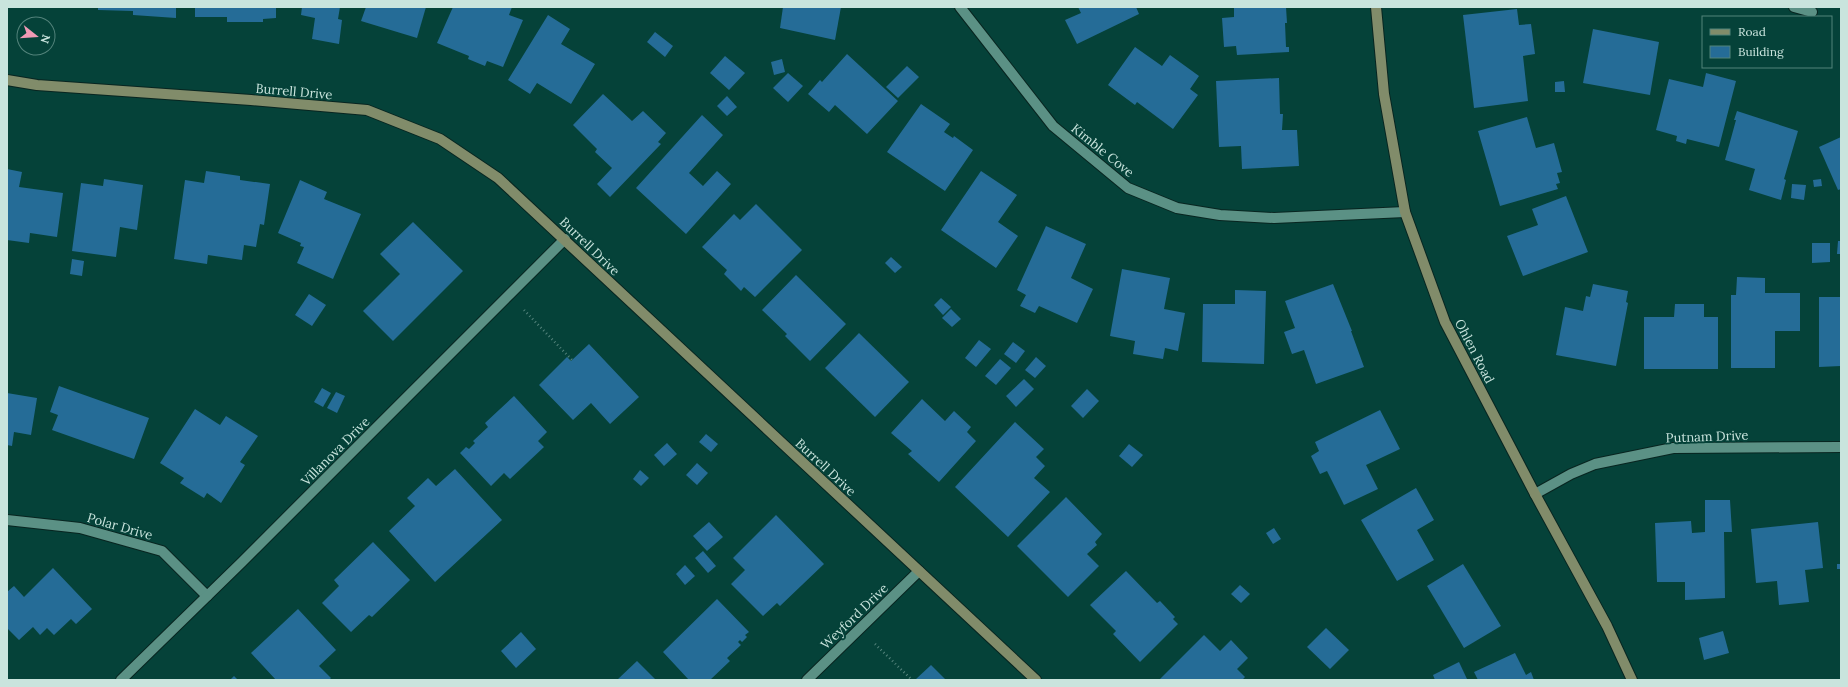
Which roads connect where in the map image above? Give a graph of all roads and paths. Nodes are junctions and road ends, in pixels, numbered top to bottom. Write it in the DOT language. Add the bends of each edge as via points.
graph roads {
  1 [pos="960,7"];
  2 [pos="1376,7"];
  3 [pos="1794,7"];
  4 [pos="1812,12"];
  5 [pos="7,80"];
  6 [pos="1405,212"];
  7 [pos="565,239"];
  8 [pos="510,296"];
  9 [pos="572,360"];
  10 [pos="1841,447"];
  11 [pos="1535,494"];
  12 [pos="7,520"];
  13 [pos="919,571"];
  14 [pos="207,596"];
  15 [pos="860,628"];
  16 [pos="121,680"];
  17 [pos="807,680"];
  18 [pos="912,680"];
  19 [pos="1036,680"];
  20 [pos="1632,680"];
  1 -- 6 [label="street, Kimble Cove" via="1052,126 1128,188 1177,208 1220,215 1274,218"];
  2 -- 6 [label="street, Ohlen Road" via="1384,94"];
  3 -- 4 [label="street"];
  5 -- 7 [label="street, Burrell Drive" via="37,85 367,110 440,139 498,178"];
  6 -- 11 [label="street, Ohlen Road" via="1445,322"];
  7 -- 8 [label="street, Villanova Drive"];
  7 -- 13 [label="street, Burrell Drive" via="618,292"];
  8 -- 9 [label="path"];
  8 -- 14 [label="street, Villanova Drive"];
  10 -- 11 [label="street, Putnam Drive" via="1673,448 1595,464"];
  11 -- 20 [label="street, Ohlen Road" via="1608,626"];
  12 -- 14 [label="street, Polar Drive" via="80,528 162,551"];
  13 -- 15 [label="street, Weyford Drive"];
  13 -- 19 [label="street, Burrell Drive"];
  14 -- 16 [label="street, Villanova Drive"];
  15 -- 17 [label="street, Weyford Drive"];
  15 -- 18 [label="path"];
}
